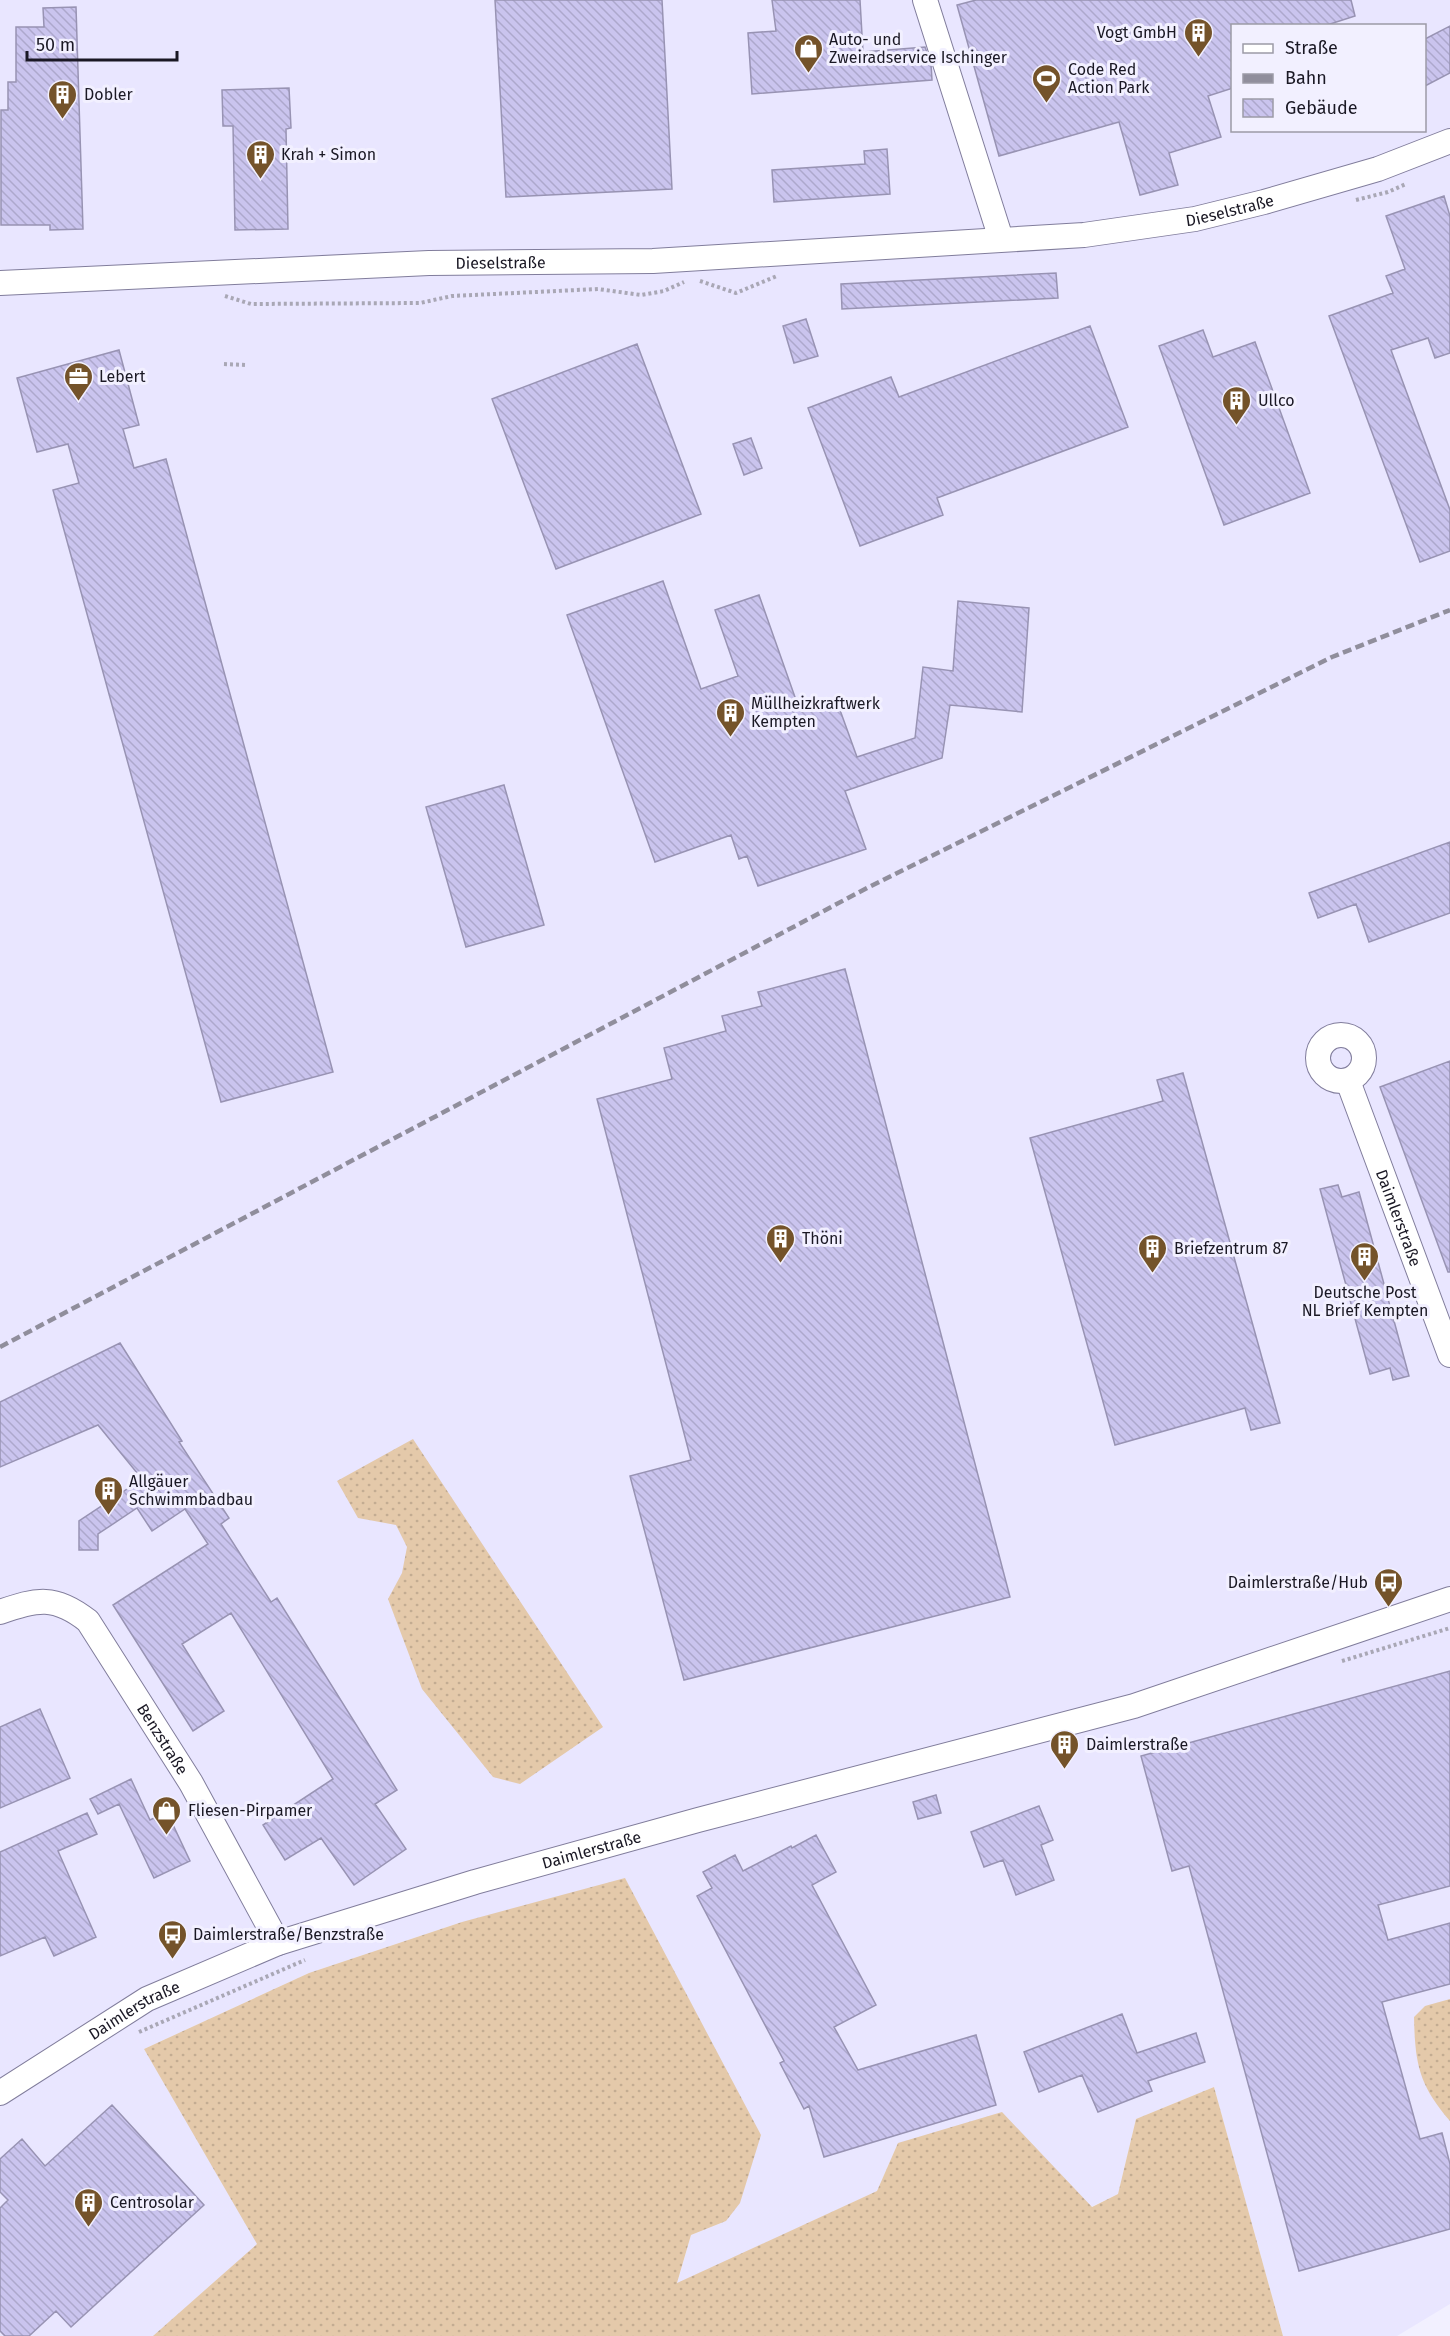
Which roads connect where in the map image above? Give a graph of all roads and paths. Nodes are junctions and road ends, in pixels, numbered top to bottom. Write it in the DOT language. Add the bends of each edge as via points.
graph roads {
  1 [pos="925,0"];
  2 [pos="1450,141"];
  3 [pos="1001,239"];
  4 [pos="0,283"];
  5 [pos="224,364"];
  6 [pos="247,364"];
  7 [pos="1348,1081"];
  8 [pos="1450,1355"];
  9 [pos="1450,1599"];
  10 [pos="0,1611"];
  11 [pos="1450,1628"];
  12 [pos="1337,1662"];
  13 [pos="278,1943"];
  14 [pos="308,1959"];
  15 [pos="135,2034"];
  16 [pos="0,2093"];
  1 -- 3 [label="street"];
  2 -- 3 [label="street, Dieselstraße" via="1378,170 1195,219 1084,235"];
  3 -- 4 [label="street, Dieselstraße" via="653,261 429,263"];
  5 -- 6 [label="path"];
  7 -- 8 [label="street, Daimlerstraße"];
  9 -- 13 [label="street, Daimlerstraße" via="1134,1706 475,1882"];
  10 -- 13 [label="street, Benzstraße" via="29,1602 54,1602 88,1621 191,1782"];
  11 -- 12 [label="path"];
  13 -- 16 [label="street, Daimlerstraße" via="147,1999"];
  14 -- 15 [label="path"];
}
